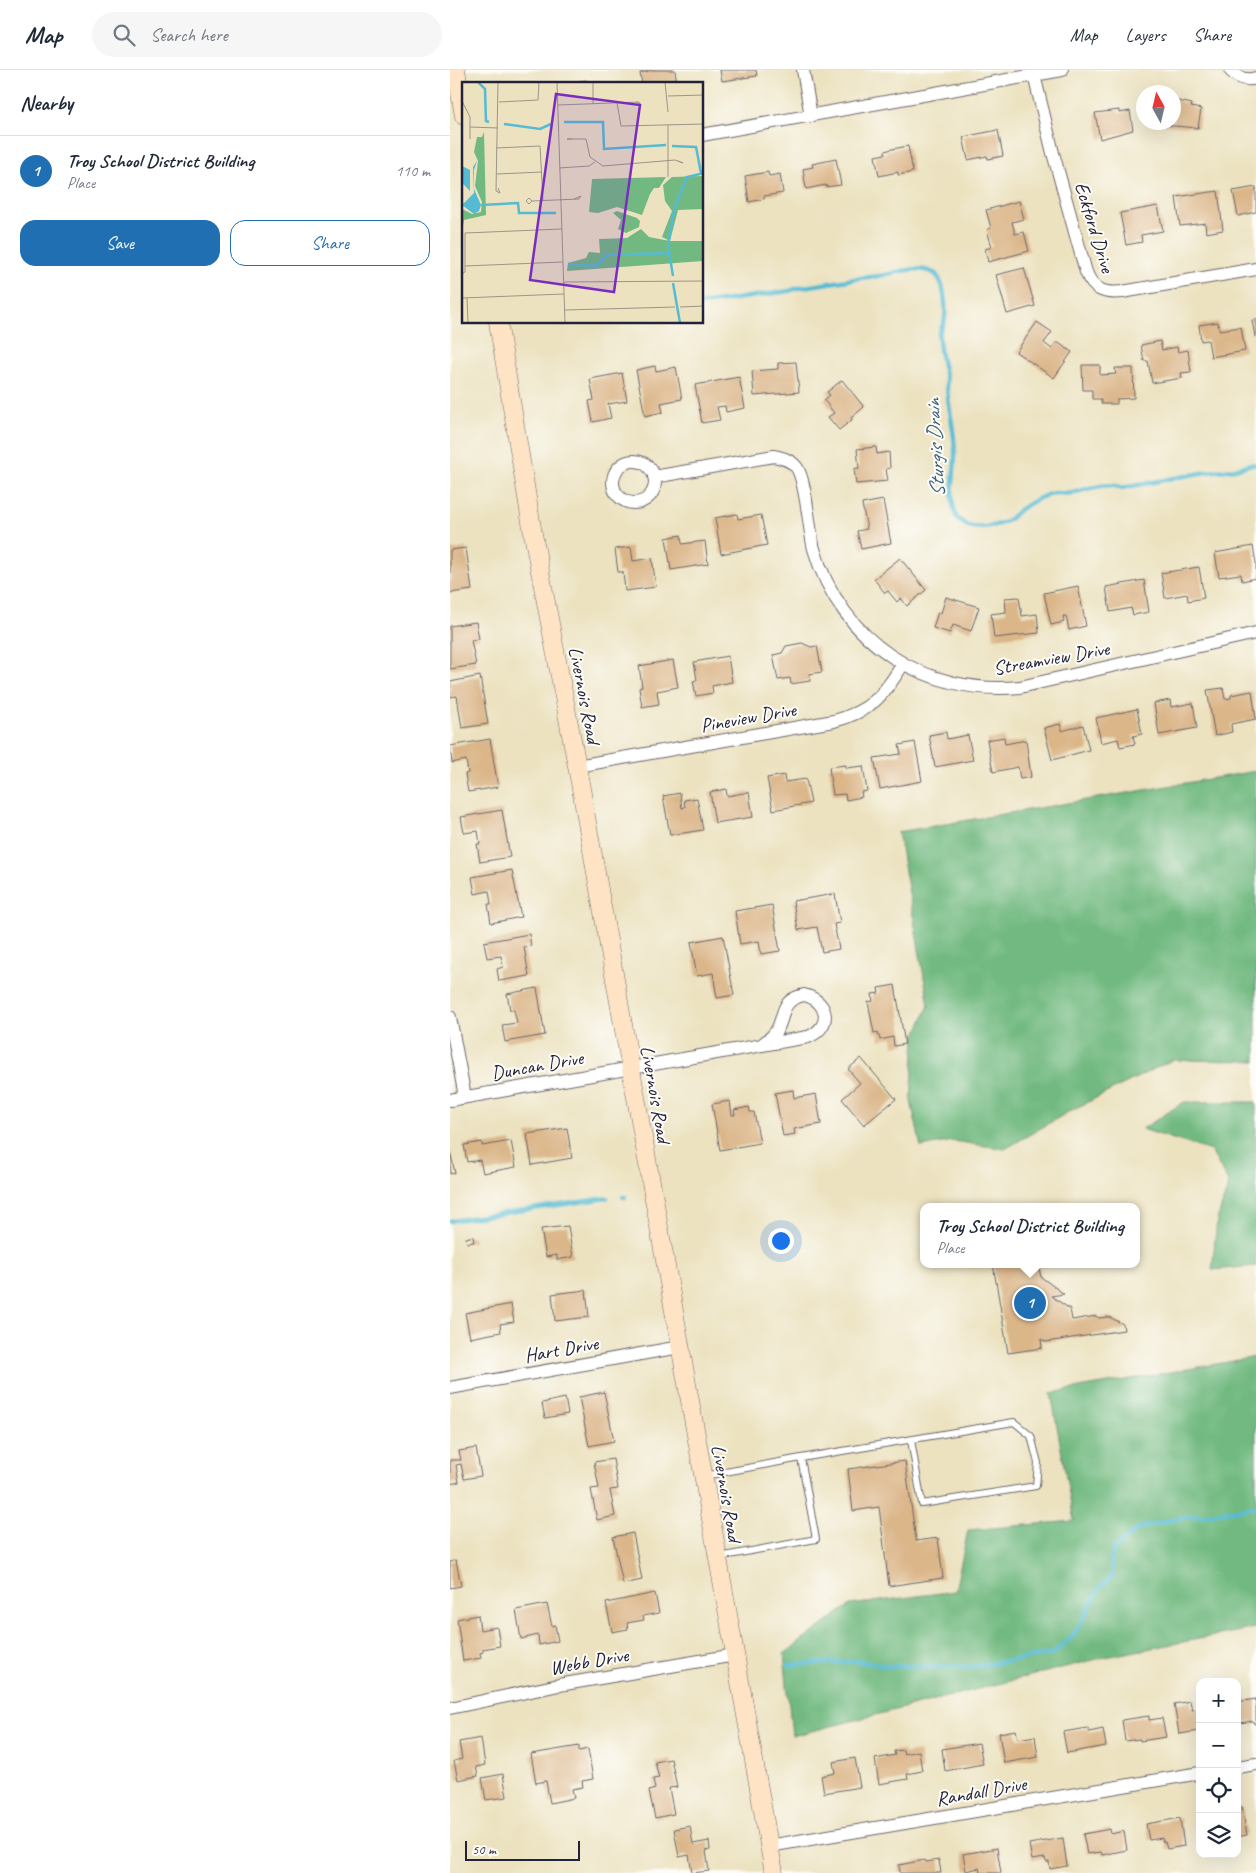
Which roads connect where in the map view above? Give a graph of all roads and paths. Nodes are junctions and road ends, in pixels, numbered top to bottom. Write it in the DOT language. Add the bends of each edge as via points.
graph roads {
  1 [pos="456,70"];
  2 [pos="803,70"];
  3 [pos="1062,70"];
  4 [pos="1230,70"];
  5 [pos="1034,75"];
  6 [pos="1256,78"];
  7 [pos="462,104"];
  8 [pos="811,116"];
  9 [pos="704,135"];
  10 [pos="1256,269"];
  11 [pos="498,324"];
  12 [pos="654,477"];
  13 [pos="1256,633"];
  14 [pos="902,664"];
  15 [pos="577,766"];
  16 [pos="450,1017"];
  17 [pos="761,1045"];
  18 [pos="630,1068"];
  19 [pos="465,1097"];
  20 [pos="450,1100"];
  21 [pos="680,1347"];
  22 [pos="450,1388"];
  23 [pos="911,1440"];
  24 [pos="802,1458"];
  25 [pos="703,1476"];
  26 [pos="718,1557"];
  27 [pos="735,1655"];
  28 [pos="450,1708"];
  29 [pos="1256,1764"];
  30 [pos="1241,1766"];
  31 [pos="1196,1774"];
  32 [pos="769,1846"];
  33 [pos="774,1873"];
  1 -- 7 [label="main road"];
  2 -- 8 [label="street"];
  3 -- 5 [label="street"];
  4 -- 6 [label="street" via="1241,78"];
  5 -- 8 [label="street"];
  5 -- 10 [label="street, Eckford Drive" via="1086,272 1093,286 1106,293 1122,292"];
  8 -- 9 [label="street"];
  11 -- 15 [label="main road, Livernois Road"];
  12 -- 14 [label="street, Streamview Drive" via="767,457 790,462 800,477 814,550 831,592 867,637"];
  13 -- 14 [label="street, Streamview Drive" via="1011,688 988,689 956,684"];
  14 -- 15 [label="street, Pineview Drive" via="876,700 852,716"];
  15 -- 18 [label="main road, Livernois Road"];
  16 -- 19 [label="street"];
  17 -- 17 [label="street, Duncan Drive" via="815,1034 824,1021 822,1006 804,995 789,1001 774,1034"];
  17 -- 18 [label="street, Duncan Drive"];
  18 -- 19 [label="street, Duncan Drive"];
  18 -- 21 [label="main road, Livernois Road"];
  19 -- 20 [label="street, Duncan Drive"];
  21 -- 22 [label="street, Hart Drive"];
  21 -- 25 [label="main road, Livernois Road"];
  23 -- 23 [label="lane" via="1014,1422 1031,1436 1038,1463 1036,1486 922,1504"];
  23 -- 24 [label="lane"];
  24 -- 25 [label="lane"];
  24 -- 26 [label="lane" via="816,1539"];
  25 -- 26 [label="main road, Livernois Road"];
  26 -- 27 [label="main road, Livernois Road"];
  27 -- 28 [label="street, Webb Drive"];
  27 -- 32 [label="main road, Livernois Road"];
  29 -- 30 [label="street"];
  31 -- 32 [label="street, Randall Drive"];
  32 -- 33 [label="main road, Livernois Road"];
}
